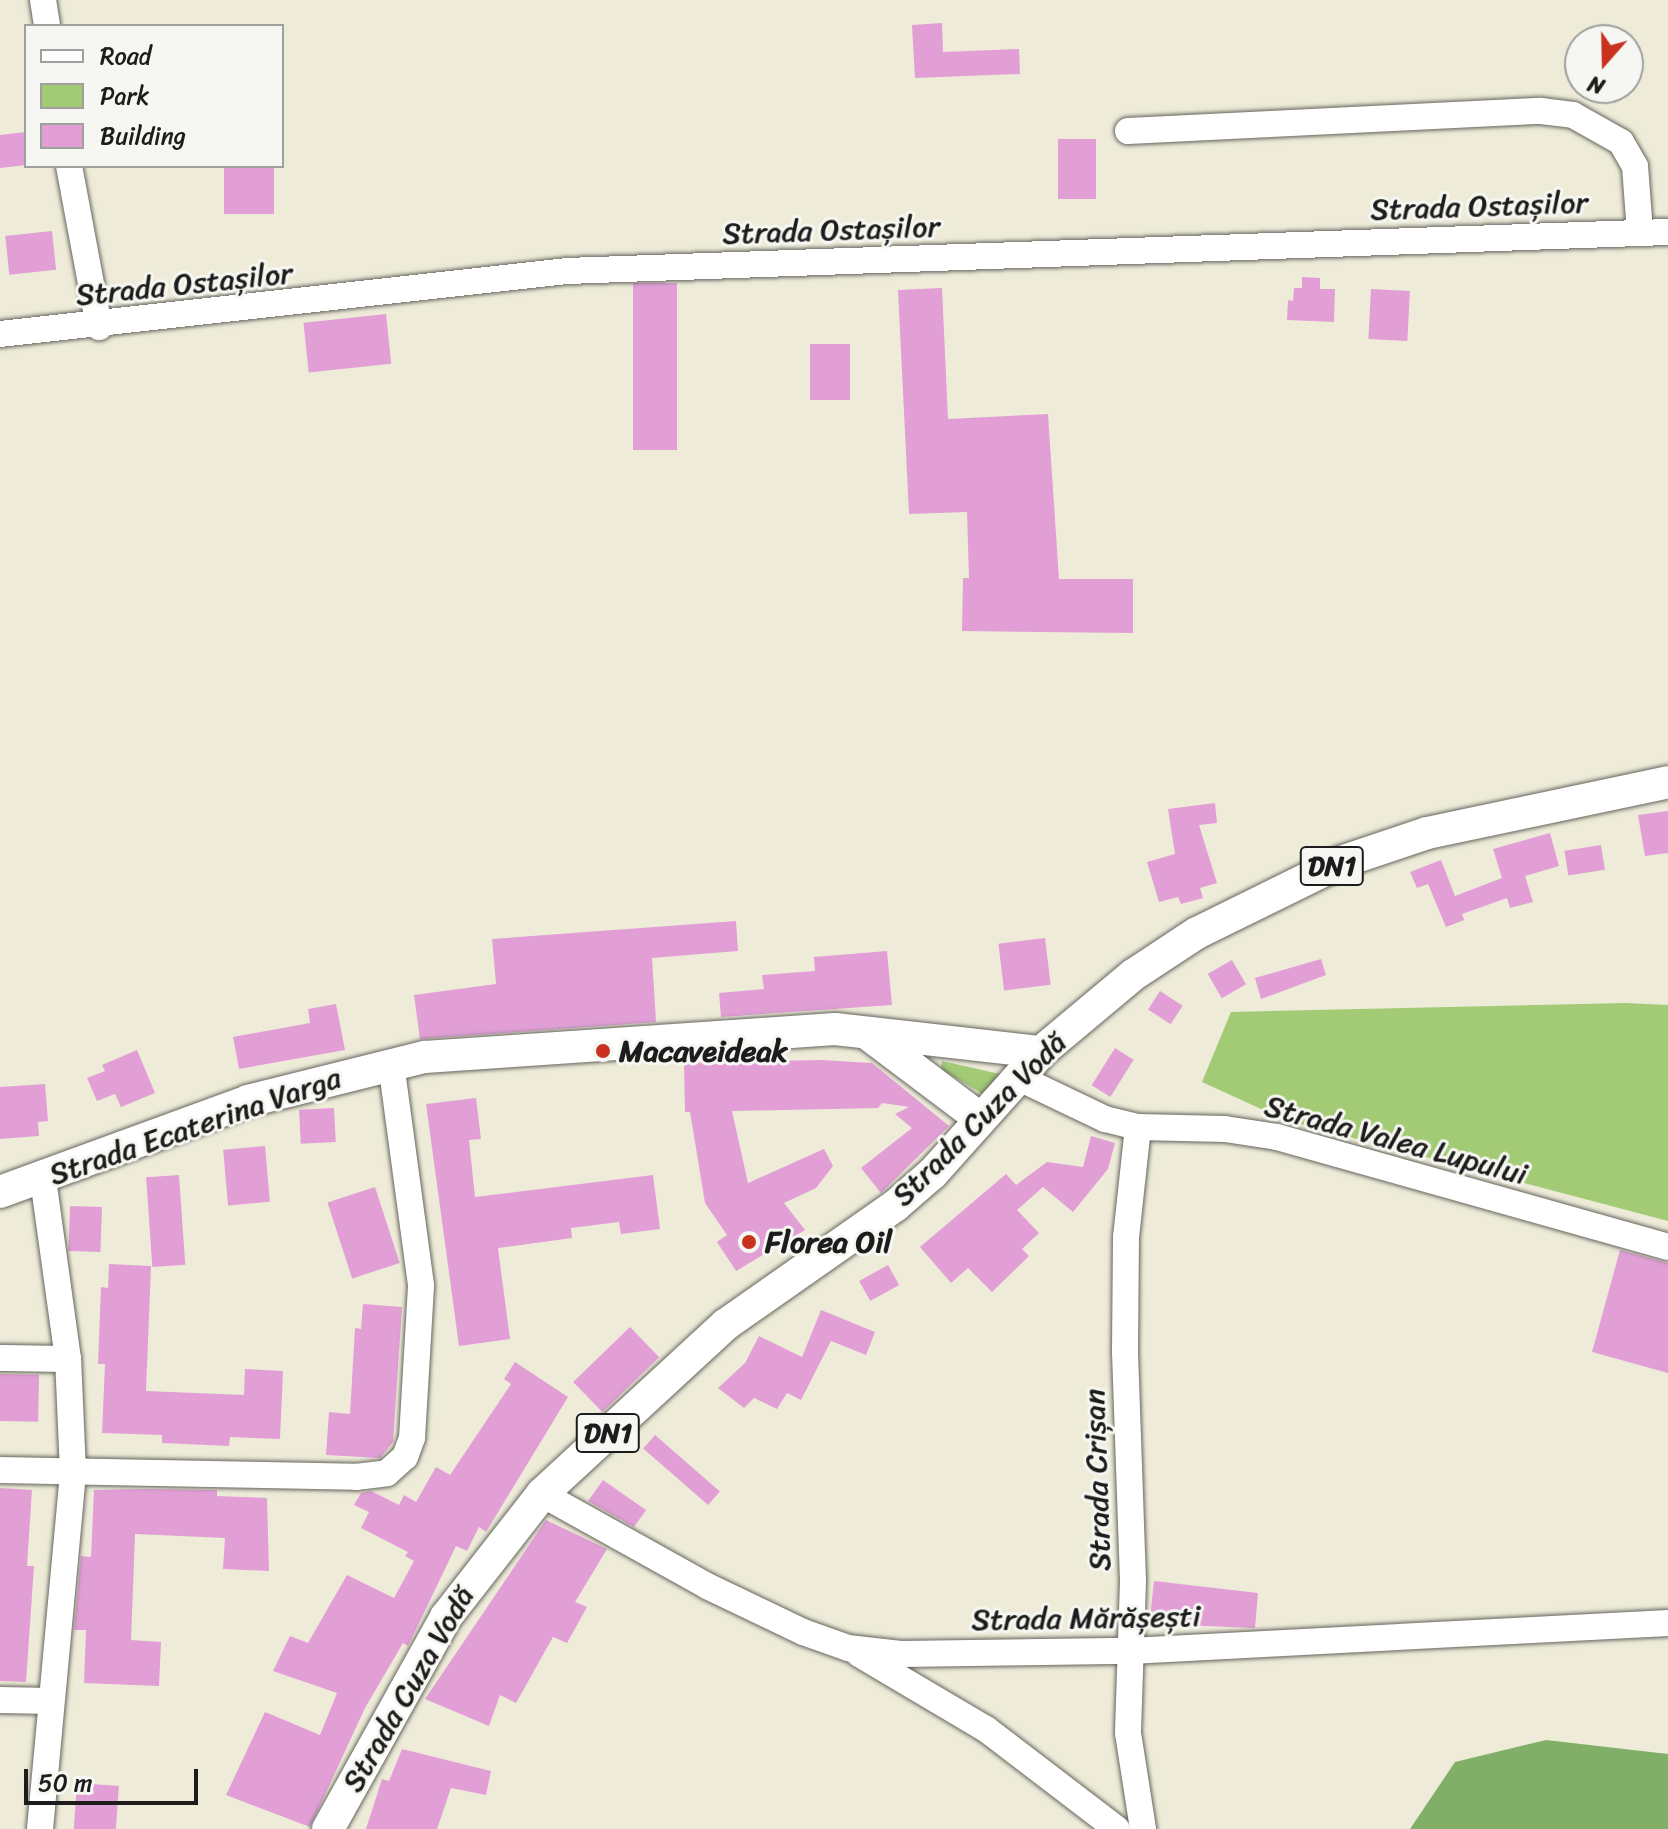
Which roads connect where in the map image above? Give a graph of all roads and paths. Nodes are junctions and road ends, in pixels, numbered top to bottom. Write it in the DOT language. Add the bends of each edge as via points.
graph roads {
  1 [pos="43,0"];
  2 [pos="47,24"];
  3 [pos="1128,131"];
  4 [pos="69,168"];
  5 [pos="1668,232"];
  6 [pos="1640,233"];
  7 [pos="99,327"];
  8 [pos="0,334"];
  9 [pos="1668,782"];
  10 [pos="868,1034"];
  11 [pos="1041,1052"];
  12 [pos="391,1063"];
  13 [pos="1017,1077"];
  14 [pos="981,1119"];
  15 [pos="1138,1127"];
  16 [pos="43,1178"];
  17 [pos="0,1192"];
  18 [pos="1668,1247"];
  19 [pos="0,1358"];
  20 [pos="68,1359"];
  21 [pos="0,1470"];
  22 [pos="73,1472"];
  23 [pos="542,1494"];
  24 [pos="1668,1623"];
  25 [pos="848,1648"];
  26 [pos="1130,1651"];
  27 [pos="0,1700"];
  28 [pos="51,1701"];
  29 [pos="40,1829"];
  30 [pos="328,1829"];
  31 [pos="1117,1829"];
  32 [pos="1143,1829"];
  1 -- 2 [label="street"];
  3 -- 6 [label="street" via="1541,111 1573,115 1621,142 1635,166"];
  4 -- 7 [label="street"];
  5 -- 6 [label="street, Strada Ostașilor"];
  6 -- 7 [label="street, Strada Ostașilor" via="567,271"];
  7 -- 8 [label="street, Strada Ostașilor"];
  9 -- 11 [label="main road, Strada Cuza Vodă / DN1" via="1455,826 1341,862 1197,933 1133,975"];
  10 -- 11 [label="main road, Strada Ecaterina Varga"];
  10 -- 12 [label="main road, Strada Ecaterina Varga" via="835,1029 717,1034 471,1051"];
  10 -- 14 [label="main road"];
  11 -- 13 [label="main road, Strada Cuza Vodă / DN1"];
  12 -- 16 [label="main road, Strada Ecaterina Varga" via="248,1101"];
  12 -- 22 [label="street" via="421,1285 412,1438 405,1457 387,1473 356,1477"];
  13 -- 14 [label="main road, Strada Cuza Vodă / DN1"];
  13 -- 15 [label="street, Strada Valea Lupului" via="1071,1105"];
  14 -- 23 [label="main road, Strada Cuza Vodă / DN1" via="895,1206 725,1325"];
  15 -- 18 [label="street, Strada Valea Lupului" via="1225,1129 1277,1137"];
  15 -- 26 [label="street, Strada Crișan" via="1126,1237"];
  16 -- 17 [label="main road, Strada Ecaterina Varga"];
  16 -- 20 [label="street"];
  19 -- 20 [label="street"];
  20 -- 22 [label="street"];
  21 -- 22 [label="street"];
  22 -- 28 [label="street"];
  23 -- 25 [label="street, Strada Mărășești" via="707,1586"];
  23 -- 30 [label="main road, Strada Cuza Vodă / DN1" via="446,1617"];
  24 -- 26 [label="street, Strada Mărășești"];
  25 -- 26 [label="street, Strada Mărășești" via="901,1654"];
  25 -- 31 [label="street" via="986,1729"];
  26 -- 32 [label="street, Strada Crișan" via="1128,1733"];
  27 -- 28 [label="street"];
  28 -- 29 [label="street"];
}
